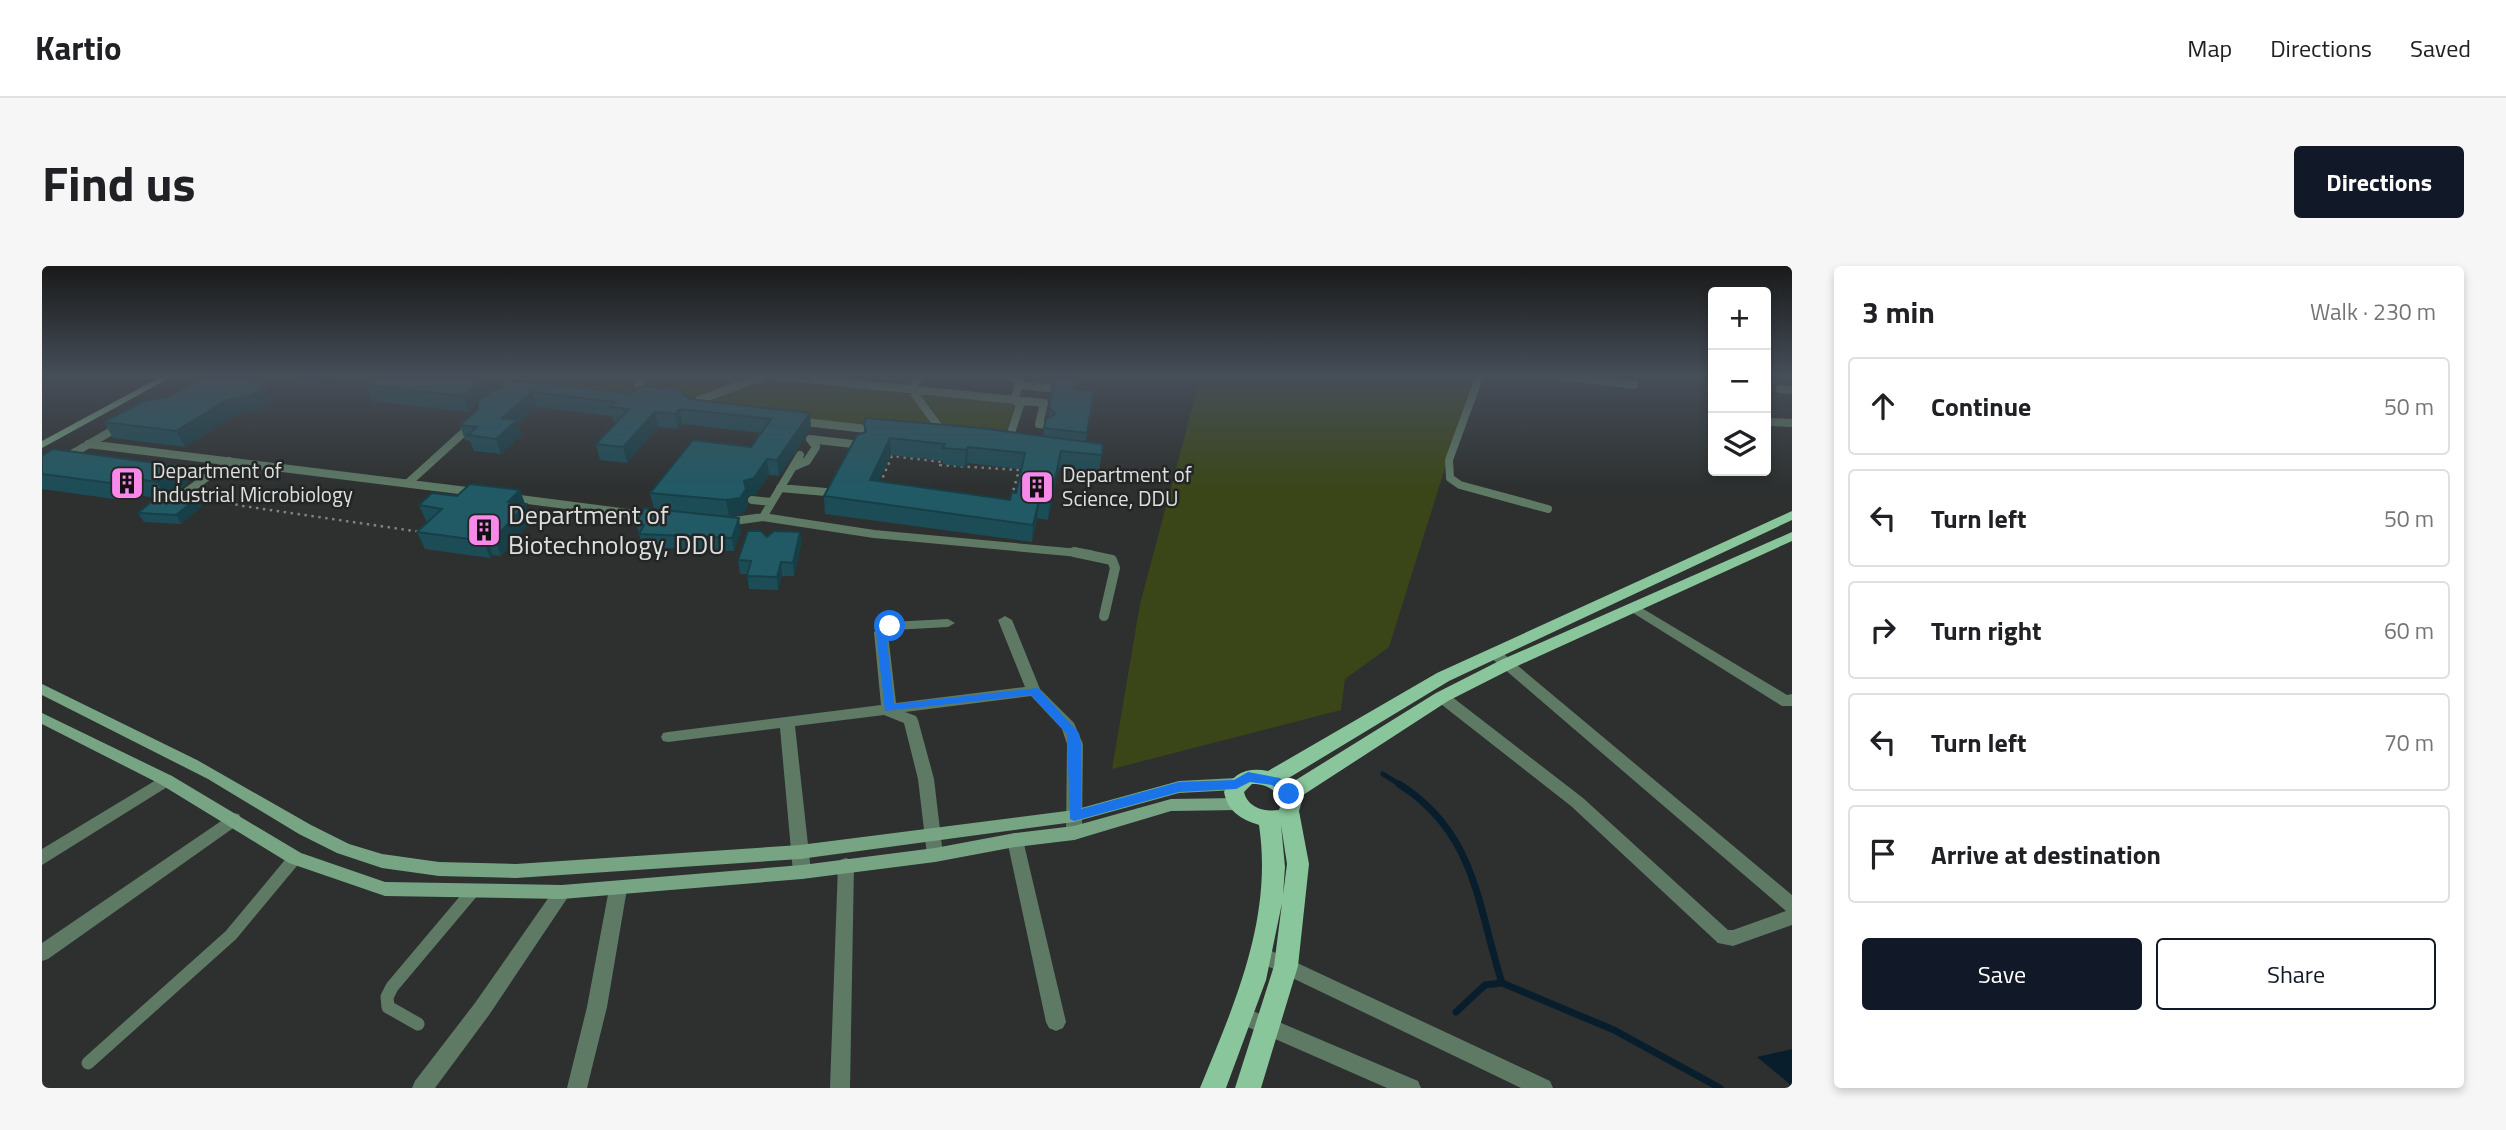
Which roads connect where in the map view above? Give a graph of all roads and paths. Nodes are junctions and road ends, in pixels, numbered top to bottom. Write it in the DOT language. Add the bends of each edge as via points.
graph roads {
  1 [pos="98,413"];
  2 [pos="931,413"];
  3 [pos="1017,413"];
  4 [pos="1042,413"];
  5 [pos="1466,413"];
  6 [pos="477,416"];
  7 [pos="782,419"];
  8 [pos="1771,422"];
  9 [pos="1792,423"];
  10 [pos="820,424"];
  11 [pos="126,425"];
  12 [pos="1047,425"];
  13 [pos="883,430"];
  14 [pos="934,436"];
  15 [pos="996,441"];
  16 [pos="808,442"];
  17 [pos="1008,442"];
  18 [pos="42,444"];
  19 [pos="88,444"];
  20 [pos="1020,444"];
  21 [pos="861,445"];
  22 [pos="800,455"];
  23 [pos="229,461"];
  24 [pos="793,467"];
  25 [pos="44,474"];
  26 [pos="408,483"];
  27 [pos="878,486"];
  28 [pos="780,488"];
  29 [pos="826,492"];
  30 [pos="490,495"];
  31 [pos="183,496"];
  32 [pos="752,499"];
  33 [pos="499,501"];
  34 [pos="771,502"];
  35 [pos="1010,505"];
  36 [pos="1548,509"];
  37 [pos="1792,515"];
  38 [pos="658,517"];
  39 [pos="763,517"];
  40 [pos="718,522"];
  41 [pos="772,526"];
  42 [pos="427,532"];
  43 [pos="1792,536"];
  44 [pos="1635,608"];
  45 [pos="1104,616"];
  46 [pos="1005,620"];
  47 [pos="948,623"];
  48 [pos="1500,658"];
  49 [pos="42,689"];
  50 [pos="1034,691"];
  51 [pos="1442,697"];
  52 [pos="1792,699"];
  53 [pos="889,708"];
  54 [pos="42,718"];
  55 [pos="787,722"];
  56 [pos="668,737"];
  57 [pos="1271,779"];
  58 [pos="166,780"];
  59 [pos="1237,794"];
  60 [pos="1282,808"];
  61 [pos="1074,816"];
  62 [pos="233,820"];
  63 [pos="1074,833"];
  64 [pos="933,835"];
  65 [pos="1015,840"];
  66 [pos="800,852"];
  67 [pos="935,855"];
  68 [pos="42,858"];
  69 [pos="295,859"];
  70 [pos="846,865"];
  71 [pos="802,872"];
  72 [pos="618,889"];
  73 [pos="472,892"];
  74 [pos="562,892"];
  75 [pos="1792,906"];
  76 [pos="1792,917"];
  77 [pos="42,953"];
  78 [pos="1261,954"];
  79 [pos="1286,966"];
  80 [pos="1241,1015"];
  81 [pos="1056,1023"];
  82 [pos="418,1024"];
  83 [pos="1267,1026"];
  84 [pos="88,1063"];
  85 [pos="422,1088"];
  86 [pos="577,1088"];
  87 [pos="840,1088"];
  88 [pos="1213,1088"];
  89 [pos="1248,1088"];
  90 [pos="1411,1088"];
  91 [pos="1543,1088"];
  1 -- 18 [label="main road"];
  2 -- 14 [label="lane" via="951,437"];
  3 -- 17 [label="lane"];
  4 -- 12 [label="lane" via="1039,424"];
  5 -- 36 [label="lane" via="1449,460 1450,478 1460,485"];
  6 -- 26 [label="lane"];
  7 -- 10 [label="lane"];
  8 -- 9 [label="lane"];
  10 -- 13 [label="lane"];
  10 -- 16 [label="lane"];
  11 -- 19 [label="lane"];
  15 -- 17 [label="lane"];
  16 -- 21 [label="lane"];
  16 -- 24 [label="lane" via="816,447 812,454"];
  17 -- 20 [label="lane"];
  19 -- 23 [label="lane"];
  19 -- 25 [label="lane"];
  22 -- 24 [label="lane"];
  23 -- 26 [label="lane"];
  23 -- 31 [label="lane"];
  24 -- 28 [label="lane"];
  26 -- 30 [label="lane"];
  27 -- 35 [label="path" via="892,456 1019,471"];
  28 -- 29 [label="lane"];
  28 -- 34 [label="lane"];
  31 -- 42 [label="path"];
  32 -- 34 [label="lane"];
  33 -- 38 [label="lane" via="504,496"];
  34 -- 39 [label="lane"];
  37 -- 48 [label="main road"];
  39 -- 40 [label="lane"];
  39 -- 41 [label="lane"];
  39 -- 45 [label="lane" via="874,534 1093,554 1112,560 1115,568"];
  43 -- 44 [label="main road"];
  44 -- 48 [label="main road"];
  44 -- 52 [label="street" via="1787,702"];
  46 -- 50 [label="street"];
  47 -- 53 [label="street" via="883,628"];
  48 -- 51 [label="main road"];
  48 -- 57 [label="main road" via="1443,677"];
  48 -- 75 [label="street"];
  49 -- 66 [label="main road" via="215,776 313,834 363,856 412,866 516,871"];
  50 -- 53 [label="street"];
  50 -- 61 [label="street" via="1073,733"];
  51 -- 60 [label="main road"];
  51 -- 76 [label="street" via="1577,802 1724,937"];
  53 -- 55 [label="street"];
  53 -- 64 [label="street" via="911,720 926,779"];
  54 -- 58 [label="main road"];
  55 -- 56 [label="street"];
  55 -- 66 [label="street"];
  57 -- 59 [label="main road" via="1248,777"];
  57 -- 60 [label="main road"];
  58 -- 62 [label="main road"];
  58 -- 68 [label="street"];
  59 -- 60 [label="main road" via="1251,815"];
  59 -- 61 [label="main road" via="1179,787"];
  59 -- 63 [label="main road" via="1171,805"];
  60 -- 78 [label="main road" via="1270,921"];
  60 -- 79 [label="main road" via="1298,864"];
  61 -- 63 [label="street"];
  61 -- 64 [label="main road"];
  62 -- 69 [label="main road"];
  62 -- 77 [label="street"];
  63 -- 65 [label="main road"];
  64 -- 66 [label="main road"];
  64 -- 67 [label="street"];
  65 -- 67 [label="main road"];
  65 -- 81 [label="street"];
  66 -- 71 [label="street"];
  67 -- 70 [label="main road"];
  69 -- 73 [label="main road" via="385,889"];
  69 -- 84 [label="lane" via="231,935"];
  70 -- 71 [label="main road"];
  70 -- 87 [label="street"];
  71 -- 72 [label="main road"];
  72 -- 74 [label="main road"];
  72 -- 86 [label="street"];
  73 -- 74 [label="main road"];
  73 -- 82 [label="lane" via="392,986 387,998 388,1007"];
  74 -- 85 [label="street"];
  78 -- 79 [label="street"];
  78 -- 80 [label="main road"];
  79 -- 83 [label="main road"];
  79 -- 91 [label="street"];
  80 -- 83 [label="street"];
  80 -- 88 [label="main road"];
  83 -- 89 [label="main road"];
  83 -- 90 [label="street"];
}
